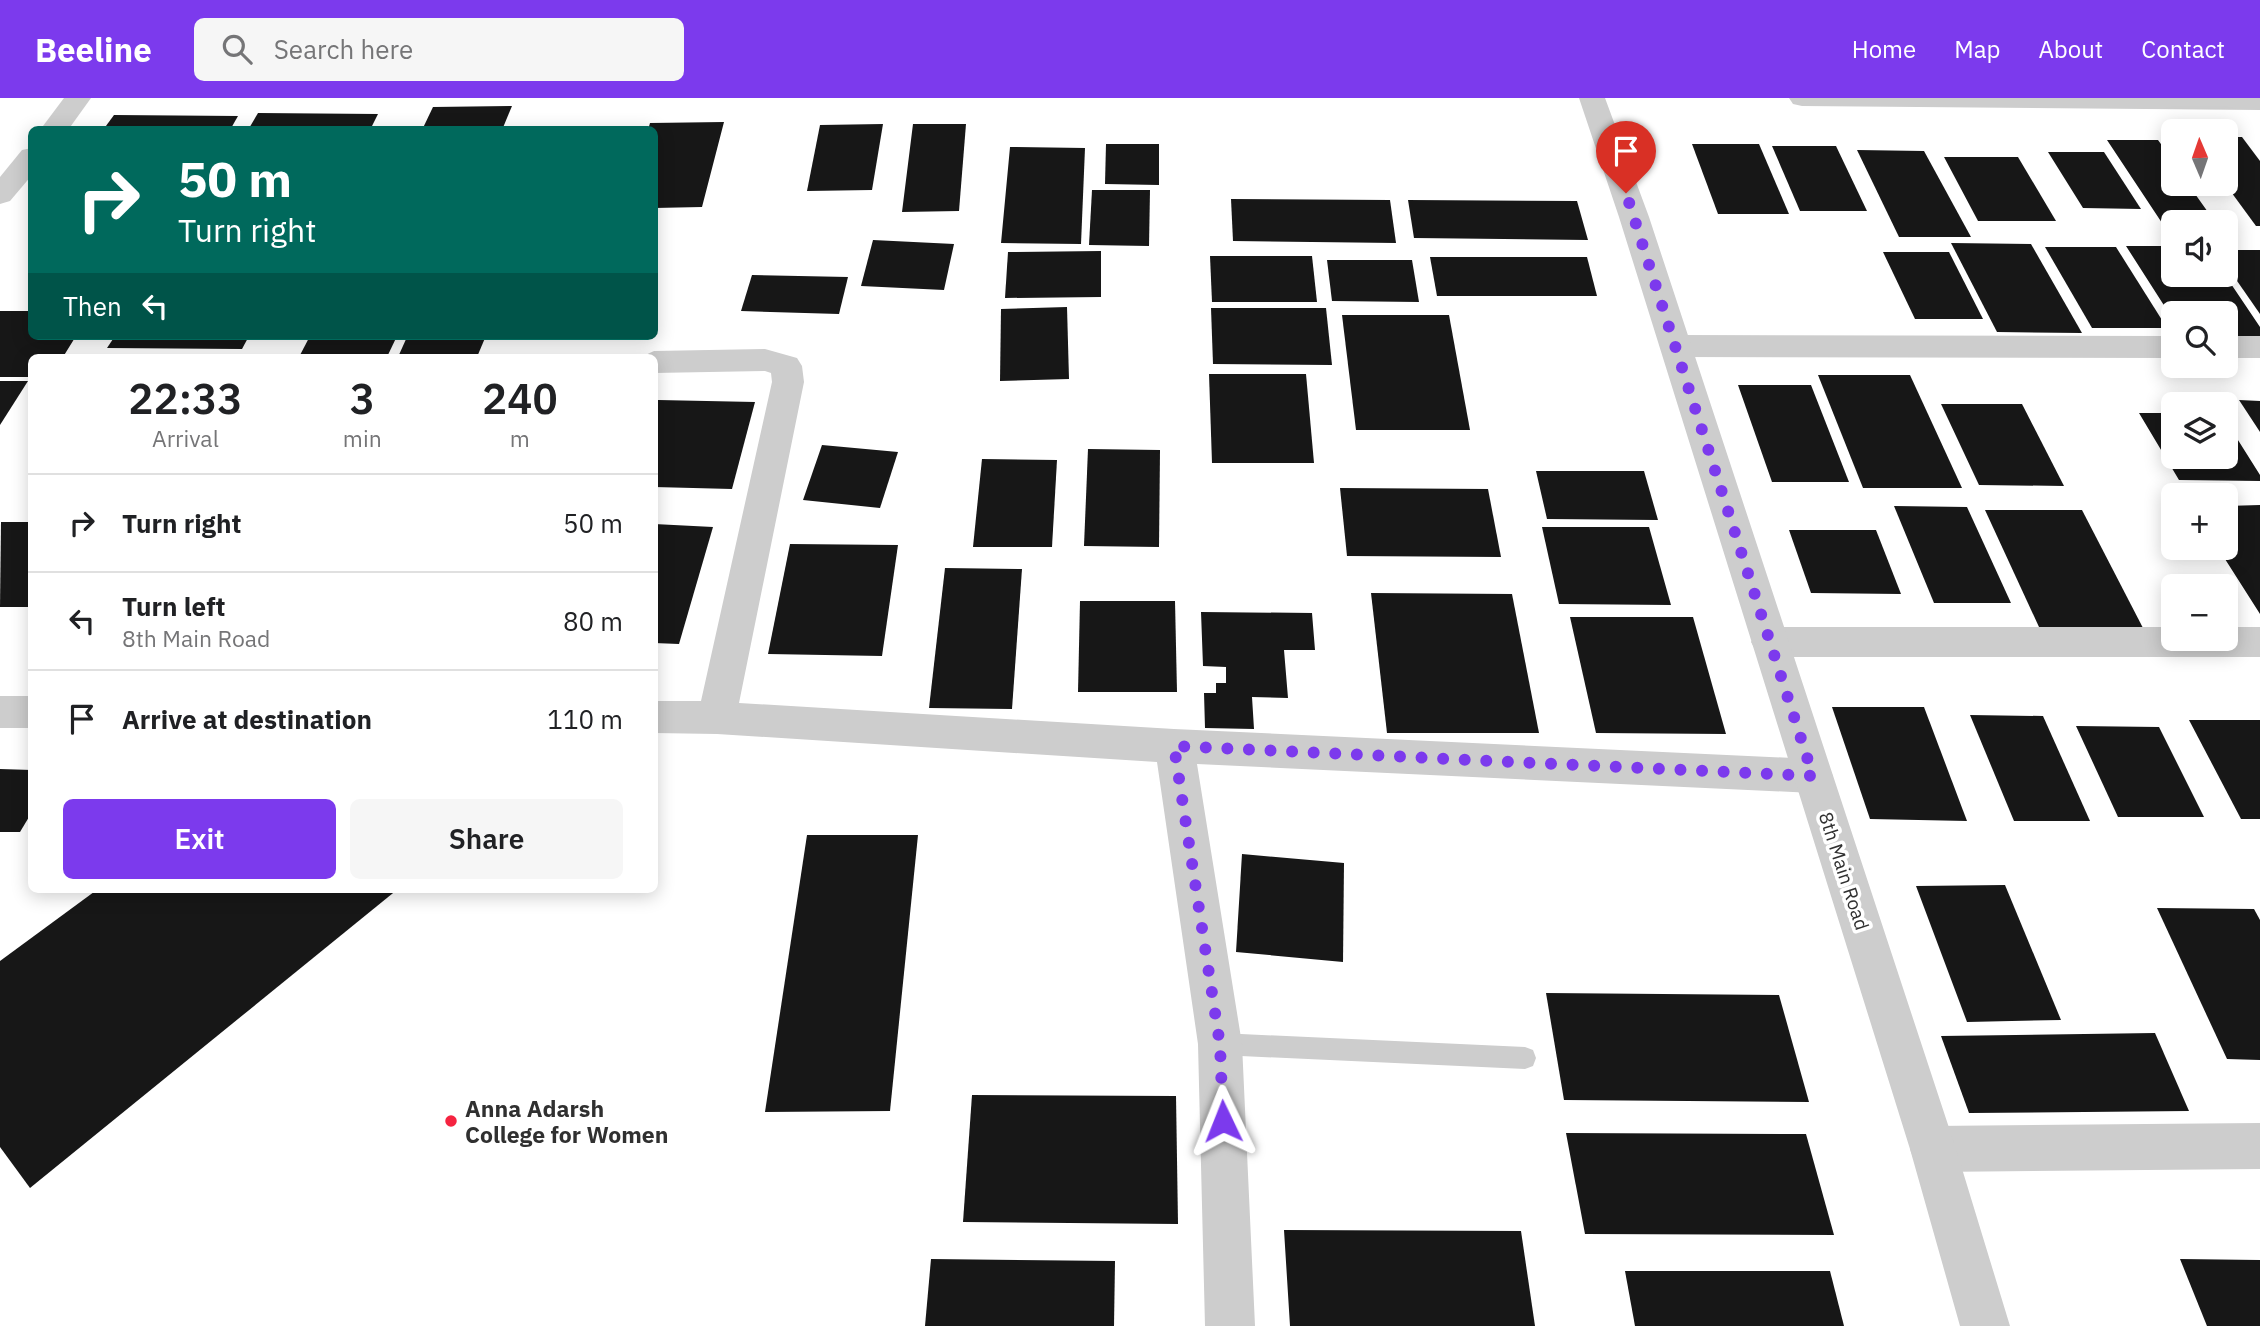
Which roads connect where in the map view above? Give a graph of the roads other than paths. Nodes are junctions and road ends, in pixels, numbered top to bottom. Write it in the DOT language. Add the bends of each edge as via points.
graph roads {
  1 [pos="78,98"];
  2 [pos="1592,98"];
  3 [pos="1802,98"];
  4 [pos="2260,102"];
  5 [pos="55,126"];
  6 [pos="28,161"];
  7 [pos="0,195"];
  8 [pos="1676,346"];
  9 [pos="2161,347"];
  10 [pos="2238,347"];
  11 [pos="2260,347"];
  12 [pos="658,362"];
  13 [pos="1770,642"];
  14 [pos="2260,642"];
  15 [pos="0,712"];
  16 [pos="28,712"];
  17 [pos="658,717"];
  18 [pos="717,718"];
  19 [pos="1174,746"];
  20 [pos="1813,776"];
  21 [pos="1220,1045"];
  22 [pos="1525,1058"];
  23 [pos="2260,1146"];
  24 [pos="1933,1150"];
  25 [pos="1230,1326"];
  26 [pos="1985,1326"];
  1 -- 5 [label="street"];
  2 -- 8 [label="street, 8th Main Road"];
  3 -- 4 [label="street"];
  6 -- 7 [label="street"];
  8 -- 9 [label="street"];
  8 -- 13 [label="street, 8th Main Road"];
  10 -- 11 [label="street"];
  12 -- 18 [label="street" via="765,360 786,366 788,382"];
  13 -- 14 [label="street"];
  13 -- 20 [label="street, 8th Main Road"];
  15 -- 16 [label="street"];
  17 -- 18 [label="street"];
  18 -- 19 [label="street"];
  19 -- 20 [label="street"];
  19 -- 21 [label="street"];
  20 -- 24 [label="street, 8th Main Road"];
  21 -- 22 [label="lane"];
  21 -- 25 [label="street"];
  23 -- 24 [label="street"];
  24 -- 26 [label="street, 8th Main Road"];
}
